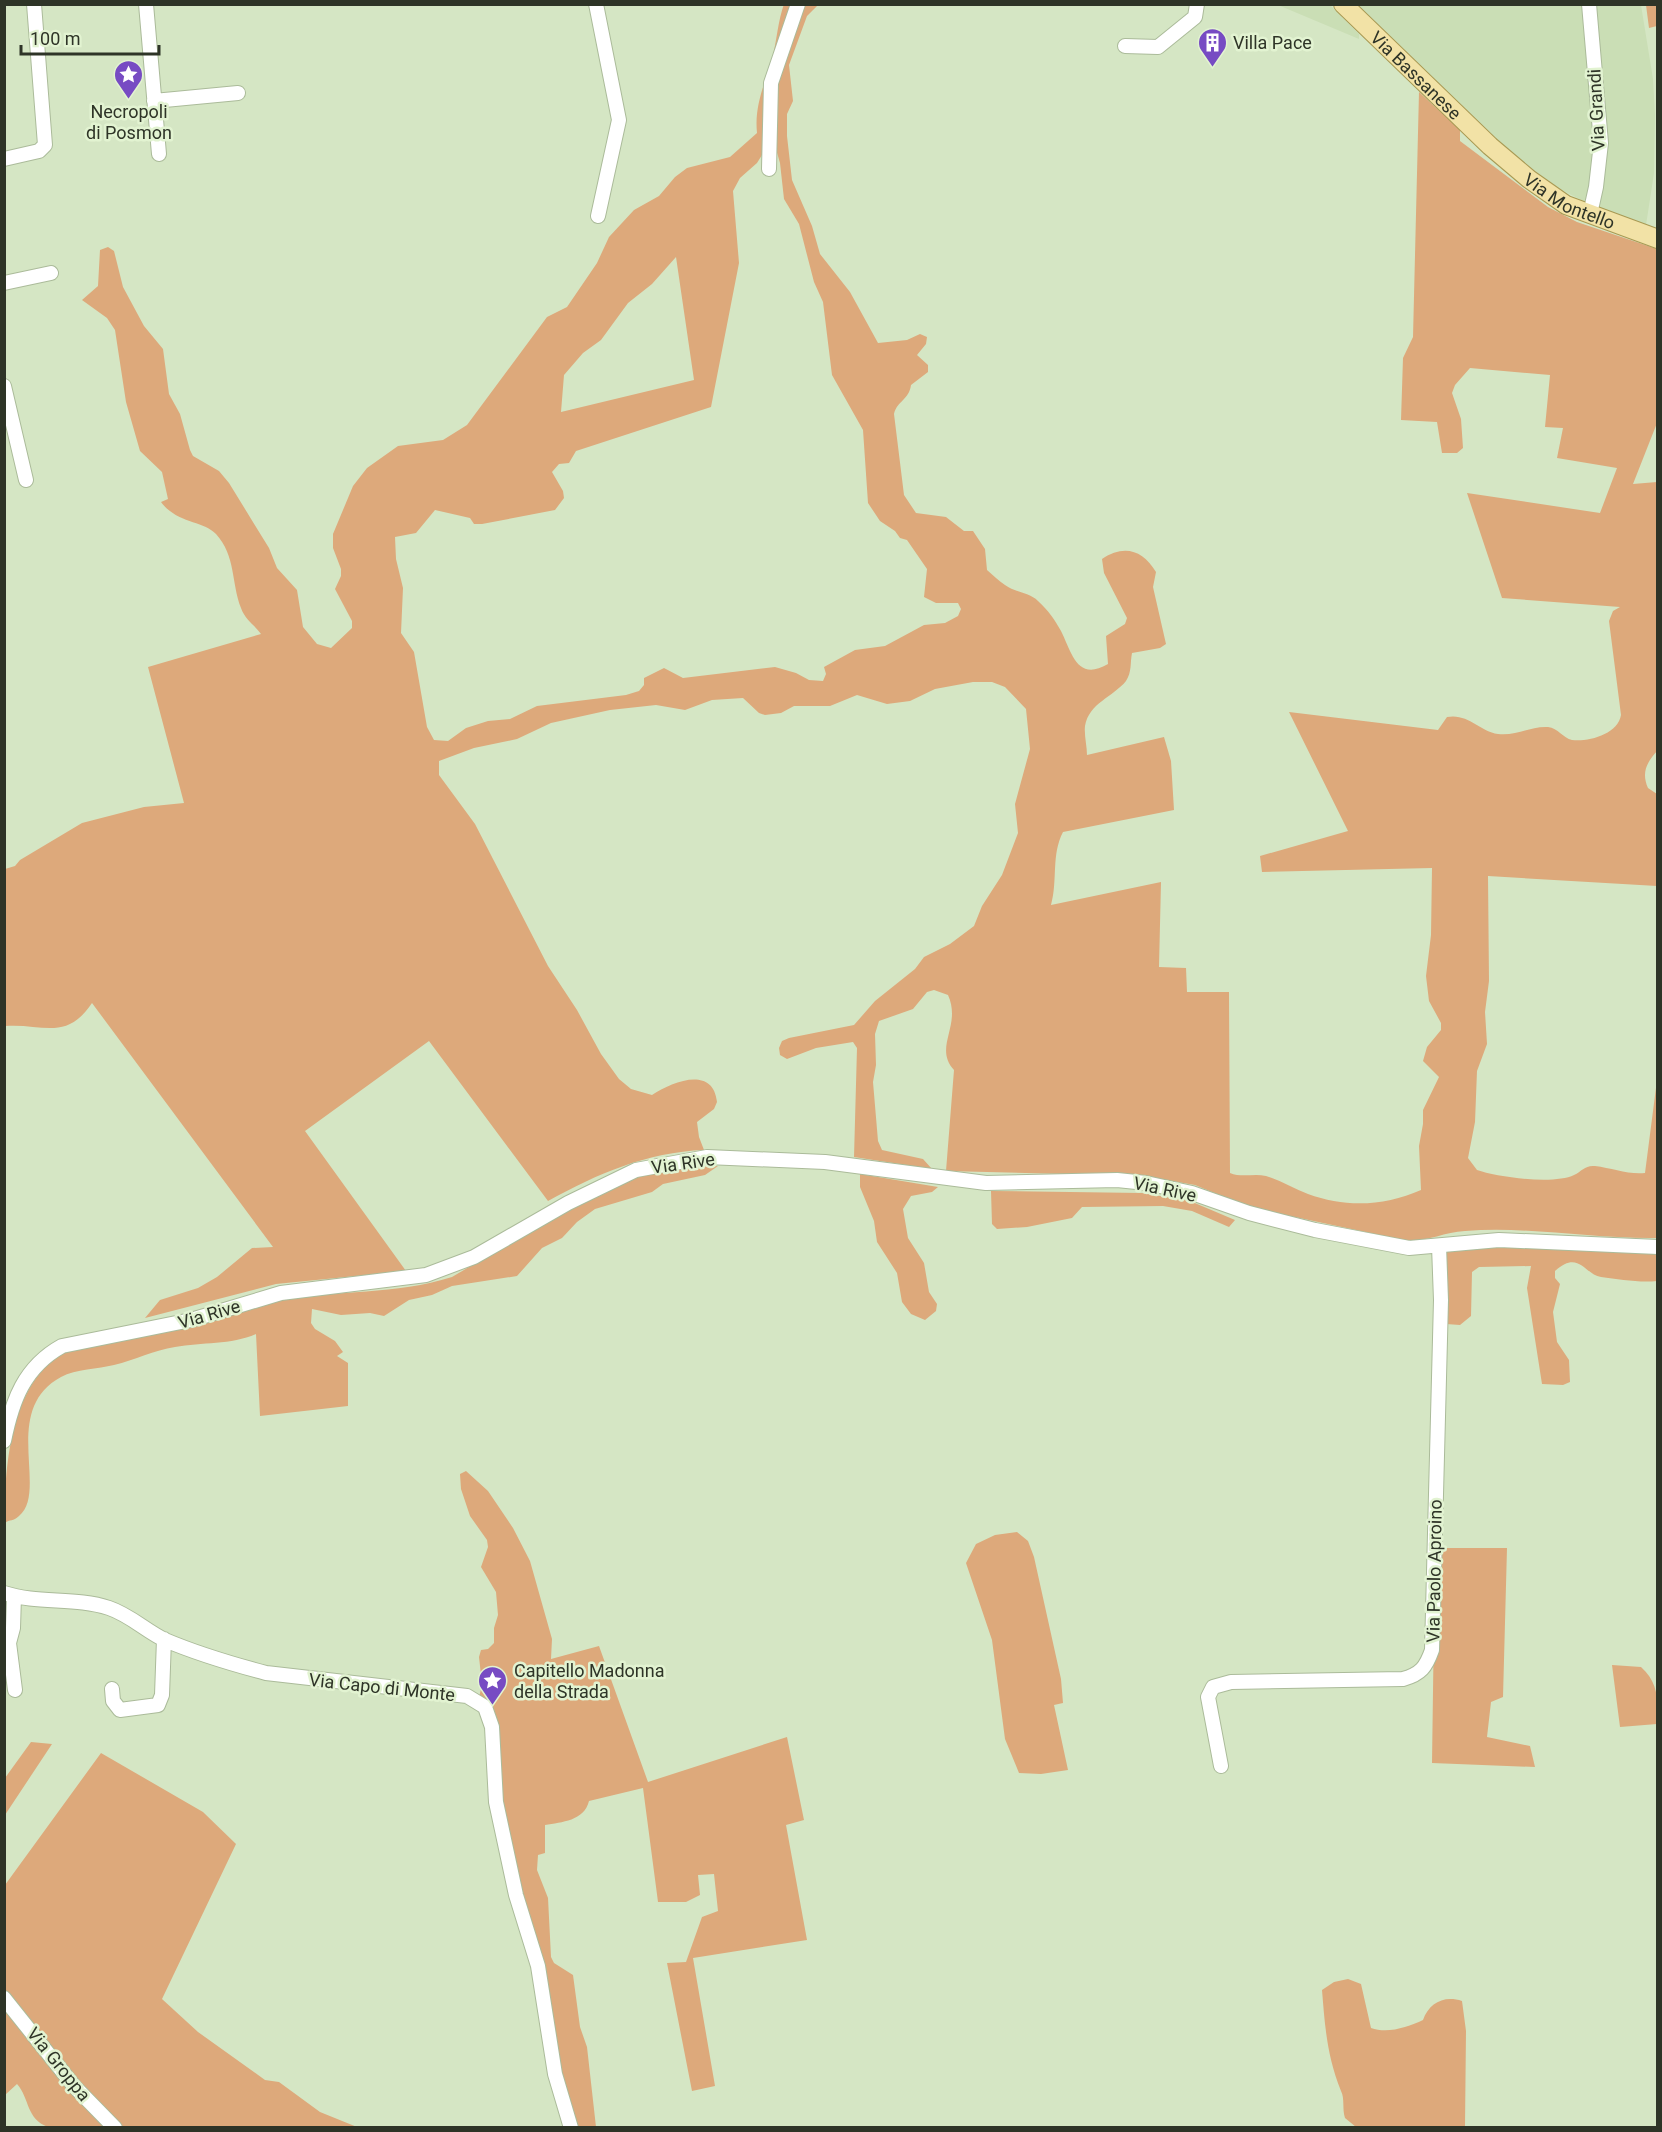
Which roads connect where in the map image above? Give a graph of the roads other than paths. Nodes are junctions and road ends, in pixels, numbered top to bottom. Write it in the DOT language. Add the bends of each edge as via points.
graph roads {
  1 [pos="34,4"];
  2 [pos="146,4"];
  3 [pos="596,4"];
  4 [pos="798,4"];
  5 [pos="1197,4"];
  6 [pos="1343,4"];
  7 [pos="1589,4"];
  8 [pos="1125,46"];
  9 [pos="238,93"];
  10 [pos="154,101"];
  11 [pos="1490,146"];
  12 [pos="159,154"];
  13 [pos="4,159"];
  14 [pos="769,169"];
  15 [pos="1590,214"];
  16 [pos="598,216"];
  17 [pos="1658,238"];
  18 [pos="51,273"];
  19 [pos="4,283"];
  20 [pos="4,386"];
  21 [pos="26,480"];
  22 [pos="1441,1246"];
  23 [pos="1658,1247"];
  24 [pos="7,1409"];
  25 [pos="4,1442"];
  26 [pos="9,1594"];
  27 [pos="164,1639"];
  28 [pos="112,1689"];
  29 [pos="15,1690"];
  30 [pos="1221,1766"];
  31 [pos="4,1998"];
  32 [pos="116,2127"];
  33 [pos="571,2127"];
  1 -- 13 [label="street" via="45,145 39,151"];
  2 -- 10 [label="street"];
  3 -- 16 [label="street" via="619,120"];
  4 -- 14 [label="street" via="771,83"];
  5 -- 8 [label="street" via="1195,16 1158,47"];
  6 -- 11 [label="main road, Via Bassanese"];
  7 -- 15 [label="street, Via Grandi" via="1601,143"];
  9 -- 10 [label="street"];
  10 -- 12 [label="street"];
  11 -- 15 [label="main road, Via Montello" via="1566,205"];
  15 -- 17 [label="main road, Via Montello"];
  18 -- 19 [label="street"];
  20 -- 21 [label="street"];
  22 -- 23 [label="street, Via Rive" via="1499,1239"];
  22 -- 24 [label="street, Via Rive" via="1390,1246 1315,1230 1146,1183 986,1183 825,1162 707,1157 636,1170 568,1203 474,1257 426,1275 281,1293 191,1320 62,1346 47,1355 25,1379"];
  22 -- 30 [label="street, Via Paolo Aproino" via="1432,1650 1427,1665 1418,1675 1403,1679 1231,1682 1213,1687 1208,1697"];
  24 -- 25 [label="street, Via Rive"];
  26 -- 27 [label="street, Via Capo di Monte" via="112,1609"];
  26 -- 29 [label="street" via="13,1628 9,1643"];
  27 -- 28 [label="street" via="162,1695 158,1705 120,1710 113,1701"];
  27 -- 33 [label="street, Via Capo di Monte" via="266,1673 467,1696 485,1707 492,1726 496,1802 516,1895 538,1966 555,2074"];
  31 -- 32 [label="street, Via Groppa" via="74,2086"];
}
